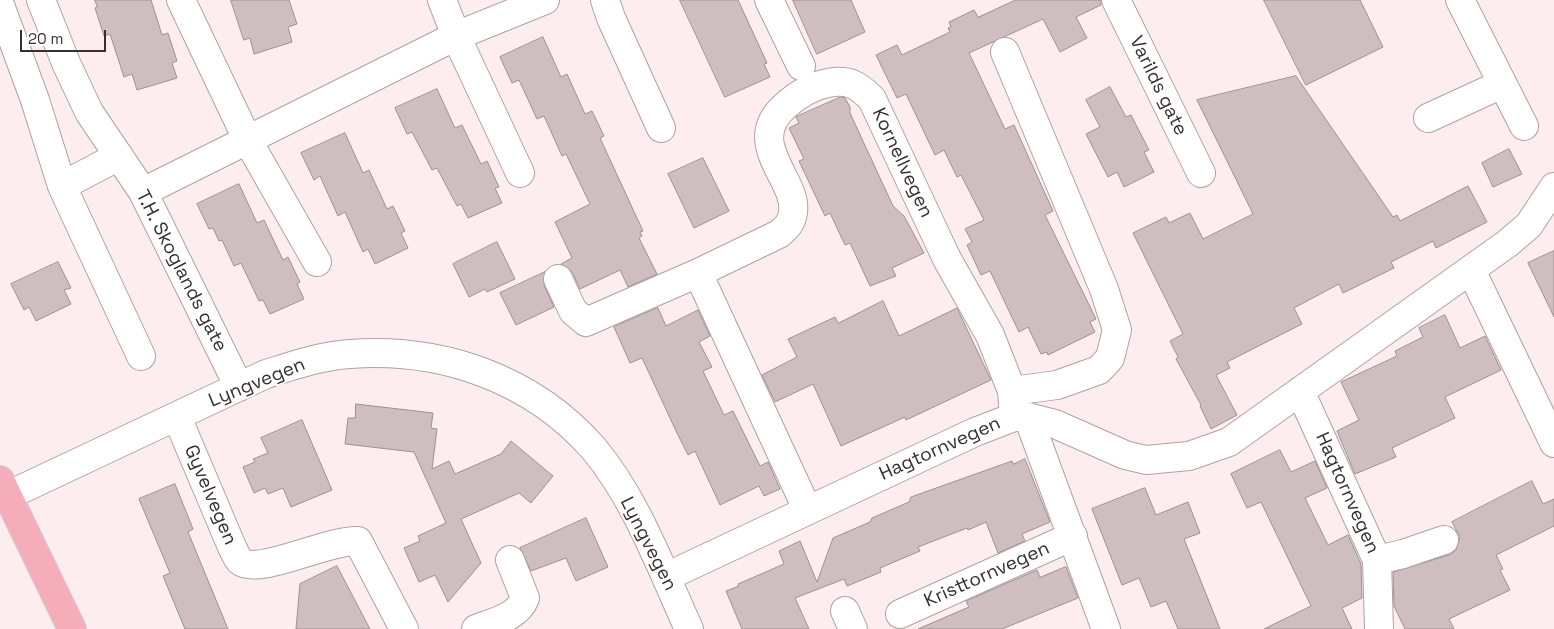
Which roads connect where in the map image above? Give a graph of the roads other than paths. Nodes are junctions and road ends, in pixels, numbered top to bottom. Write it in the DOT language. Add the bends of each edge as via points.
graph roads {
  1 [pos="41,0"];
  2 [pos="181,0"];
  3 [pos="442,0"];
  4 [pos="545,0"];
  5 [pos="605,0"];
  6 [pos="769,0"];
  7 [pos="1116,0"];
  8 [pos="1460,0"];
  9 [pos="0,5"];
  10 [pos="456,36"];
  11 [pos="1005,52"];
  12 [pos="801,66"];
  13 [pos="1502,84"];
  14 [pos="1428,118"];
  15 [pos="1524,126"];
  16 [pos="661,128"];
  17 [pos="248,141"];
  18 [pos="119,156"];
  19 [pos="520,173"];
  20 [pos="1201,173"];
  21 [pos="62,186"];
  22 [pos="1554,187"];
  23 [pos="143,192"];
  24 [pos="317,262"];
  25 [pos="1471,270"];
  26 [pos="698,273"];
  27 [pos="558,279"];
  28 [pos="141,356"];
  29 [pos="238,387"];
  30 [pos="1300,391"];
  31 [pos="1018,408"];
  32 [pos="177,417"];
  33 [pos="1554,443"];
  34 [pos="4,488"];
  35 [pos="807,509"];
  36 [pos="1073,536"];
  37 [pos="1444,540"];
  38 [pos="510,560"];
  39 [pos="1377,560"];
  40 [pos="666,578"];
  41 [pos="900,614"];
  42 [pos="72,629"];
  43 [pos="404,629"];
  44 [pos="476,629"];
  45 [pos="689,629"];
  46 [pos="1106,629"];
  47 [pos="1379,629"];
  1 -- 18 [label="street, T.H. Skoglands gate" via="90,112"];
  2 -- 17 [label="street"];
  3 -- 10 [label="street"];
  4 -- 10 [label="street"];
  5 -- 16 [label="street"];
  6 -- 12 [label="street"];
  7 -- 20 [label="street, Varilds gate"];
  8 -- 13 [label="street"];
  9 -- 21 [label="street"];
  10 -- 17 [label="street"];
  10 -- 19 [label="street"];
  11 -- 31 [label="street" via="1104,289 1117,330 1110,358 1099,370 1057,385"];
  13 -- 14 [label="street"];
  13 -- 15 [label="street"];
  17 -- 23 [label="street"];
  17 -- 24 [label="street"];
  18 -- 21 [label="street"];
  18 -- 23 [label="street, T.H. Skoglands gate"];
  21 -- 28 [label="street"];
  22 -- 25 [label="street" via="1529,225"];
  23 -- 29 [label="street, T.H. Skoglands gate"];
  25 -- 30 [label="street"];
  25 -- 33 [label="street"];
  26 -- 27 [label="street, Kornellvegen" via="586,322 573,311"];
  26 -- 31 [label="street, Kornellvegen" via="779,234 789,225 794,211 791,198 770,151 770,130 779,111 797,94 826,83 846,80 858,85 872,99 948,259 990,335"];
  26 -- 35 [label="street"];
  29 -- 32 [label="street, Lyngvegen"];
  29 -- 40 [label="street, Lyngvegen" via="308,361 349,354 393,353 483,370 524,390 562,417 594,450 646,532"];
  30 -- 31 [label="street" via="1229,442 1189,456 1146,460 1125,455"];
  30 -- 39 [label="street, Hagtornvegen"];
  31 -- 35 [label="street, Hagtornvegen" via="975,432"];
  31 -- 36 [label="street, Kristtornvegen"];
  32 -- 34 [label="street, Lyngvegen"];
  32 -- 43 [label="street, Gyvelvegen" via="240,561 252,566 269,564 344,540 358,540"];
  34 -- 42 [label="main road"];
  35 -- 40 [label="street, Hagtornvegen"];
  36 -- 41 [label="street, Kristtornvegen"];
  36 -- 46 [label="street, Kristtornvegen"];
  37 -- 39 [label="street"];
  38 -- 44 [label="street" via="525,598 522,607"];
  39 -- 47 [label="street, Hagtornvegen"];
  40 -- 45 [label="street, Lyngvegen"];
}
